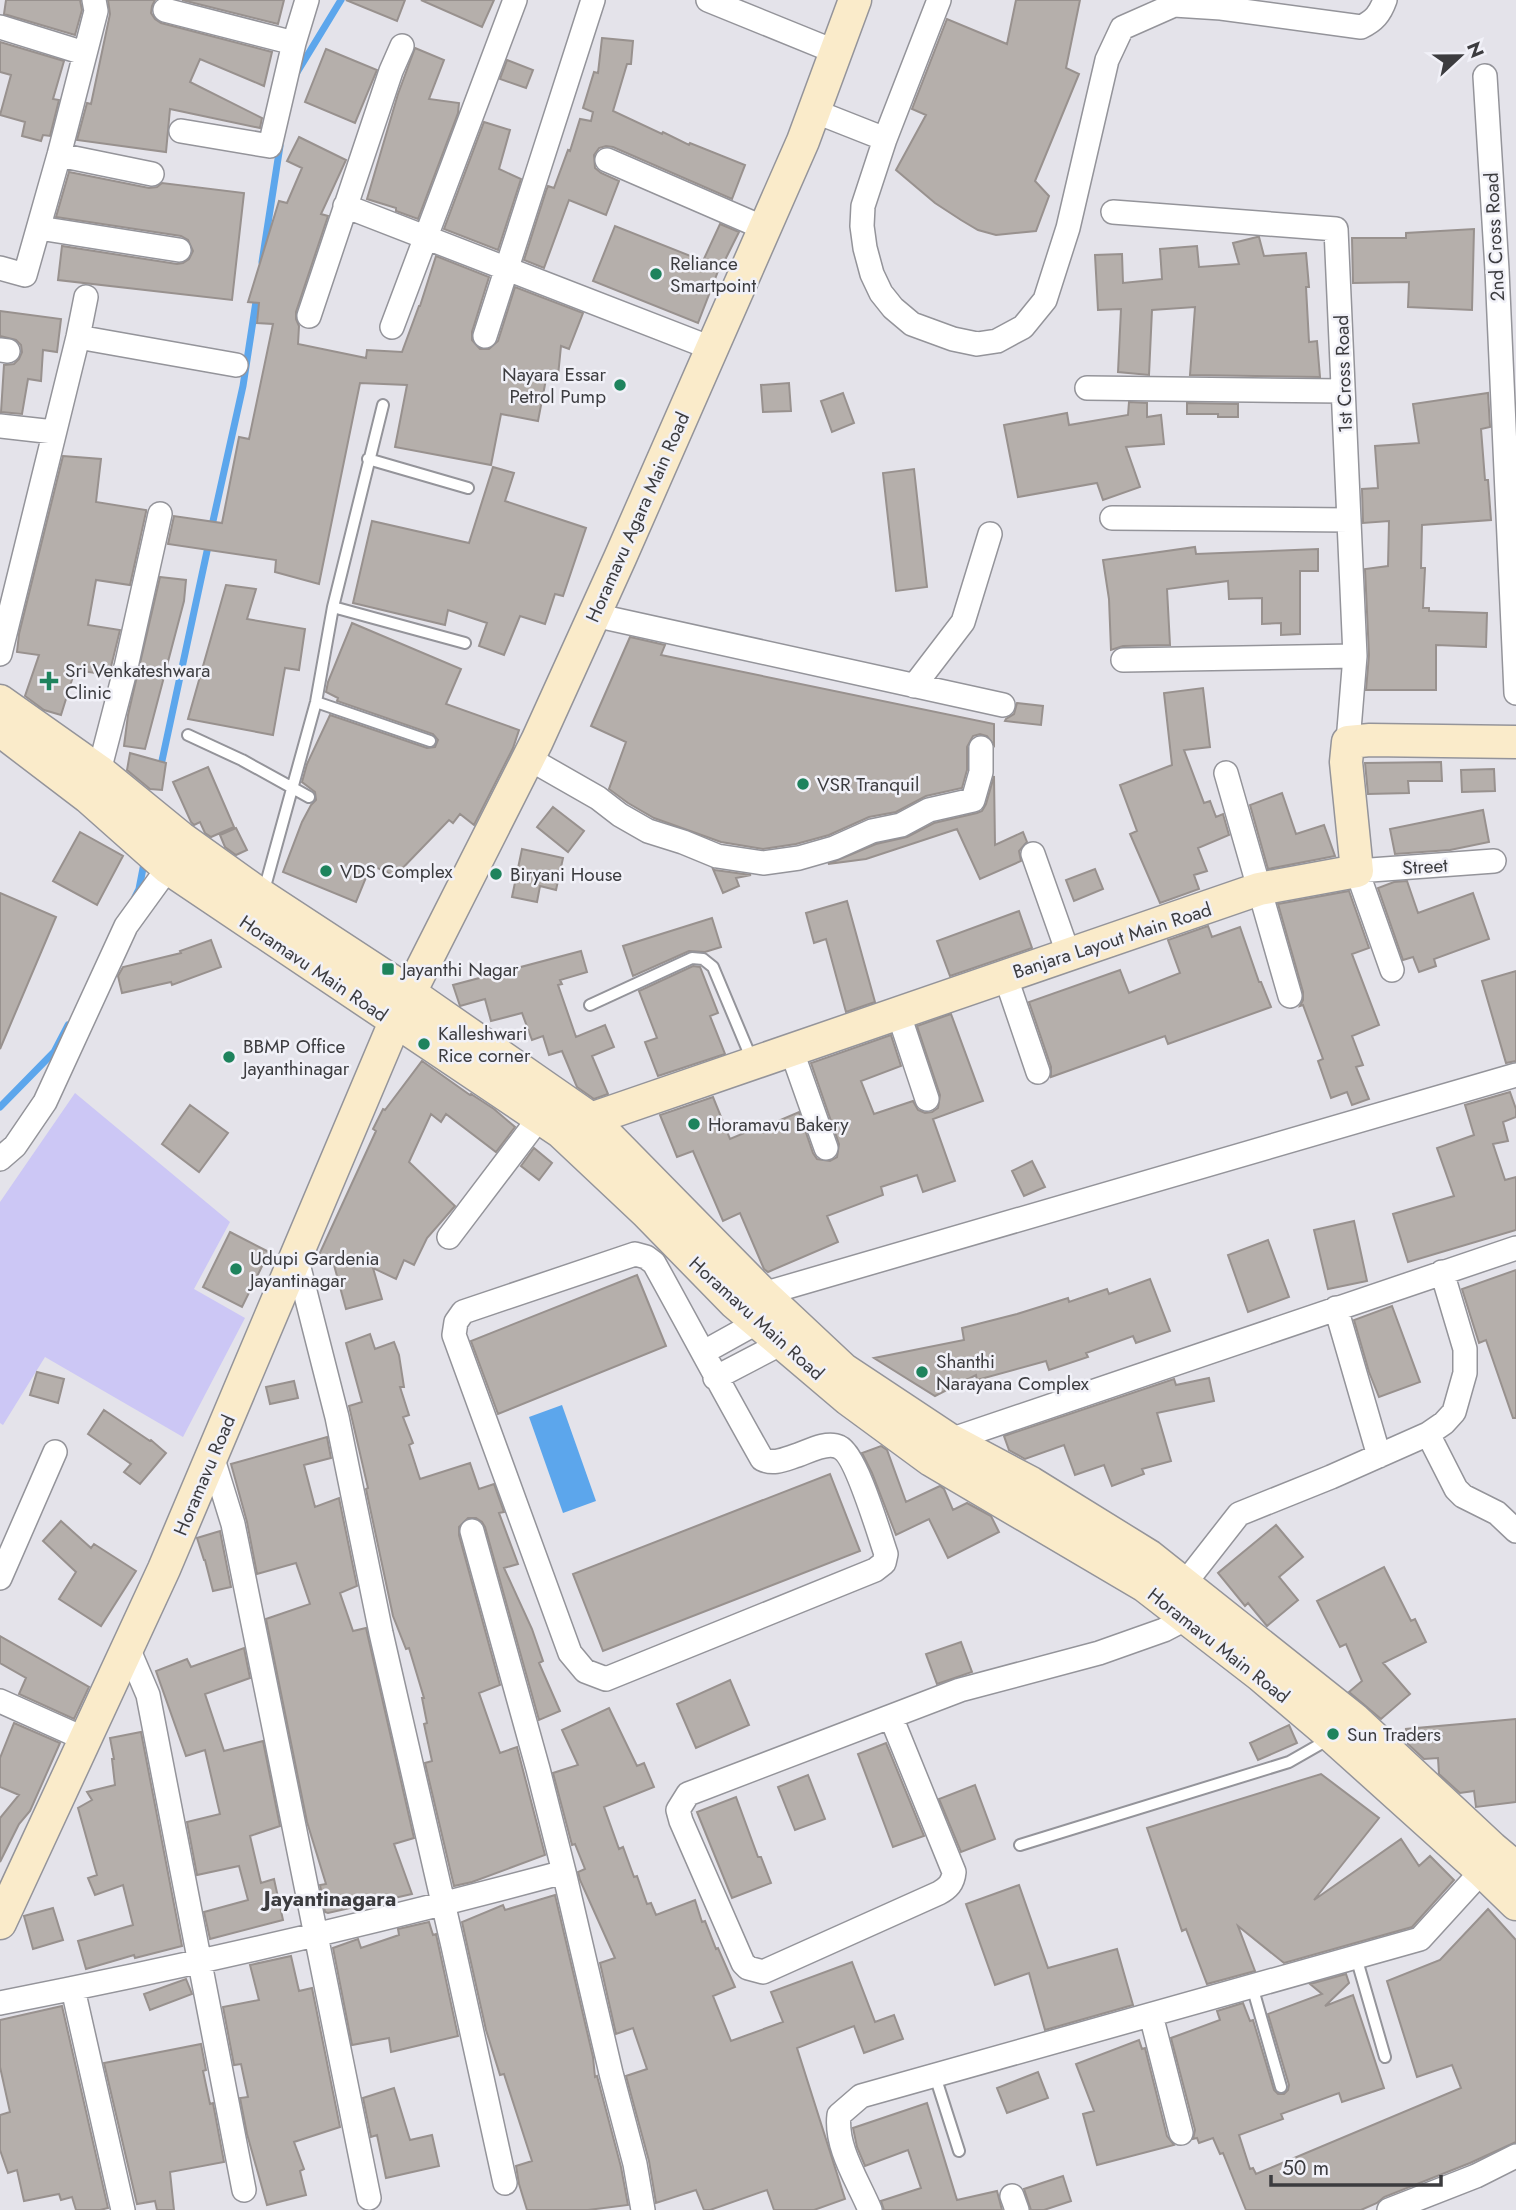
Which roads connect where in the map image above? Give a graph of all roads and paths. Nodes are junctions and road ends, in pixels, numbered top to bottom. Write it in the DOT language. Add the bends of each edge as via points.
graph roads {
  1 [pos="94,0"];
  2 [pos="307,0"];
  3 [pos="515,0"];
  4 [pos="593,0"];
  5 [pos="708,0"];
  6 [pos="855,0"];
  7 [pos="939,0"];
  8 [pos="1385,0"];
  9 [pos="1174,3"];
  10 [pos="165,10"];
  11 [pos="0,27"];
  12 [pos="294,43"];
  13 [pos="402,46"];
  14 [pos="836,52"];
  15 [pos="84,53"];
  16 [pos="1485,76"];
  17 [pos="814,111"];
  18 [pos="181,131"];
  19 [pos="885,139"];
  20 [pos="59,156"];
  21 [pos="607,160"];
  22 [pos="152,174"];
  23 [pos="345,206"];
  24 [pos="1113,212"];
  25 [pos="39,228"];
  26 [pos="764,228"];
  27 [pos="426,238"];
  28 [pos="179,250"];
  29 [pos="0,268"];
  30 [pos="506,268"];
  31 [pos="1506,269"];
  32 [pos="86,297"];
  33 [pos="309,316"];
  34 [pos="392,327"];
  35 [pos="485,336"];
  36 [pos="79,337"];
  37 [pos="711,348"];
  38 [pos="236,365"];
  39 [pos="1087,388"];
  40 [pos="1343,391"];
  41 [pos="383,405"];
  42 [pos="0,426"];
  43 [pos="54,432"];
  44 [pos="368,459"];
  45 [pos="468,488"];
  46 [pos="160,514"];
  47 [pos="1112,518"];
  48 [pos="1349,520"];
  49 [pos="990,534"];
  50 [pos="333,607"];
  51 [pos="594,615"];
  52 [pos="465,643"];
  53 [pos="0,654"];
  54 [pos="1355,656"];
  55 [pos="1123,660"];
  56 [pos="914,686"];
  57 [pos="1516,693"];
  58 [pos="0,701"];
  59 [pos="316,702"];
  60 [pos="1003,705"];
  61 [pos="0,730"];
  62 [pos="188,735"];
  63 [pos="430,741"];
  64 [pos="1348,742"];
  65 [pos="1516,742"];
  66 [pos="981,748"];
  67 [pos="528,758"];
  68 [pos="99,771"];
  69 [pos="1226,773"];
  70 [pos="293,787"];
  71 [pos="309,797"];
  72 [pos="126,811"];
  73 [pos="181,838"];
  74 [pos="1033,854"];
  75 [pos="157,860"];
  76 [pos="1494,861"];
  77 [pos="1357,871"];
  78 [pos="1259,890"];
  79 [pos="262,897"];
  80 [pos="1068,953"];
  81 [pos="1392,970"];
  82 [pos="1005,975"];
  83 [pos="410,993"];
  84 [pos="1290,996"];
  85 [pos="590,1005"];
  86 [pos="898,1012"];
  87 [pos="395,1022"];
  88 [pos="791,1049"];
  89 [pos="753,1063"];
  90 [pos="1038,1072"];
  91 [pos="1516,1075"];
  92 [pos="927,1099"];
  93 [pos="540,1117"];
  94 [pos="591,1119"];
  95 [pos="826,1148"];
  96 [pos="0,1160"];
  97 [pos="449,1237"];
  98 [pos="1516,1248"];
  99 [pos="296,1256"];
  100 [pos="1442,1272"];
  101 [pos="761,1308"];
  102 [pos="1336,1308"];
  103 [pos="782,1343"];
  104 [pos="704,1352"];
  105 [pos="715,1378"];
  106 [pos="1428,1434"];
  107 [pos="939,1448"];
  108 [pos="55,1452"];
  109 [pos="212,1456"];
  110 [pos="1379,1456"];
  111 [pos="472,1531"];
  112 [pos="1516,1531"];
  113 [pos="0,1578"];
  114 [pos="1185,1583"];
  115 [pos="1187,1618"];
  116 [pos="128,1648"];
  117 [pos="0,1701"];
  118 [pos="891,1717"];
  119 [pos="1333,1737"];
  120 [pos="85,1739"];
  121 [pos="1020,1845"];
  122 [pos="1487,1859"];
  123 [pos="1516,1868"];
  124 [pos="564,1872"];
  125 [pos="1516,1904"];
  126 [pos="444,1905"];
  127 [pos="0,1923"];
  128 [pos="315,1934"];
  129 [pos="1356,1957"];
  130 [pos="201,1961"];
  131 [pos="1252,1986"];
  132 [pos="73,1989"];
  133 [pos="0,2003"];
  134 [pos="1151,2015"];
  135 [pos="1385,2057"];
  136 [pos="935,2076"];
  137 [pos="1281,2087"];
  138 [pos="1181,2133"];
  139 [pos="959,2151"];
  140 [pos="1516,2156"];
  141 [pos="505,2183"];
  142 [pos="244,2190"];
  143 [pos="369,2197"];
  144 [pos="862,2208"];
  145 [pos="123,2210"];
  146 [pos="643,2210"];
  147 [pos="1390,2210"];
  1 -- 15 [label="street" via="96,10"];
  2 -- 12 [label="street"];
  3 -- 27 [label="street"];
  4 -- 30 [label="street"];
  5 -- 14 [label="street"];
  6 -- 14 [label="main road, Horamavu Agara Main Road"];
  7 -- 19 [label="street"];
  8 -- 9 [label="street" via="1373,22 1361,27"];
  9 -- 19 [label="street" via="1122,28 1107,60 1068,228 1045,300 1023,327 997,341 977,344 912,324 881,293 862,226 863,206"];
  10 -- 12 [label="street"];
  11 -- 15 [label="street"];
  12 -- 18 [label="street" via="270,146"];
  13 -- 23 [label="street"];
  14 -- 17 [label="main road, Horamavu Agara Main Road"];
  15 -- 20 [label="street"];
  16 -- 31 [label="street, 2nd Cross Road"];
  17 -- 19 [label="street"];
  17 -- 26 [label="main road, Horamavu Agara Main Road"];
  20 -- 22 [label="street"];
  20 -- 25 [label="street"];
  21 -- 26 [label="street"];
  23 -- 27 [label="street"];
  23 -- 33 [label="street"];
  24 -- 40 [label="street, 1st Cross Road" via="1336,229"];
  25 -- 28 [label="street"];
  25 -- 29 [label="street" via="25,275"];
  26 -- 37 [label="main road, Horamavu Agara Main Road"];
  27 -- 30 [label="street"];
  27 -- 34 [label="street"];
  30 -- 35 [label="street"];
  30 -- 37 [label="street"];
  31 -- 57 [label="street, 2nd Cross Road"];
  32 -- 36 [label="street"];
  36 -- 38 [label="street"];
  36 -- 43 [label="street"];
  37 -- 51 [label="main road, Horamavu Agara Main Road"];
  39 -- 40 [label="street"];
  40 -- 48 [label="street, 1st Cross Road"];
  41 -- 44 [label="lane"];
  42 -- 43 [label="street"];
  43 -- 53 [label="street"];
  44 -- 45 [label="lane"];
  44 -- 50 [label="lane"];
  46 -- 68 [label="street"];
  47 -- 48 [label="street"];
  48 -- 54 [label="street, 1st Cross Road"];
  49 -- 56 [label="street" via="963,622"];
  50 -- 52 [label="lane"];
  50 -- 59 [label="lane"];
  51 -- 56 [label="street"];
  51 -- 67 [label="main road, Horamavu Agara Main Road"];
  54 -- 55 [label="street"];
  54 -- 64 [label="street, 1st Cross Road"];
  56 -- 60 [label="street"];
  58 -- 68 [label="main road"];
  59 -- 63 [label="lane"];
  59 -- 70 [label="lane"];
  61 -- 72 [label="main road, Horamavu Main Road"];
  62 -- 70 [label="lane"];
  64 -- 65 [label="main road"];
  64 -- 77 [label="main road"];
  66 -- 67 [label="street" via="981,772 973,800 929,810 799,858 763,863 717,856 648,831"];
  67 -- 83 [label="main road, Horamavu Agara Main Road"];
  68 -- 72 [label="main road"];
  69 -- 78 [label="street"];
  70 -- 71 [label="lane"];
  70 -- 79 [label="lane"];
  72 -- 73 [label="main road, Horamavu Main Road"];
  72 -- 75 [label="main road, Horamavu Main Road"];
  73 -- 75 [label="street"];
  73 -- 79 [label="main road, Horamavu Main Road"];
  74 -- 80 [label="street"];
  75 -- 87 [label="main road, Horamavu Main Road"];
  75 -- 96 [label="street" via="45,1102"];
  76 -- 77 [label="street, Street"];
  77 -- 78 [label="main road, Banjara Layout Main Road"];
  77 -- 81 [label="street"];
  78 -- 80 [label="main road, Banjara Layout Main Road"];
  78 -- 84 [label="street"];
  79 -- 83 [label="main road, Horamavu Main Road"];
  80 -- 82 [label="main road, Banjara Layout Main Road"];
  82 -- 86 [label="main road, Banjara Layout Main Road"];
  82 -- 90 [label="street"];
  83 -- 87 [label="main road, Horamavu Agara Main Road"];
  83 -- 94 [label="main road, Horamavu Main Road"];
  85 -- 89 [label="lane" via="692,958 703,959 713,967"];
  86 -- 88 [label="main road, Banjara Layout Main Road"];
  86 -- 92 [label="street"];
  87 -- 93 [label="main road, Horamavu Main Road"];
  87 -- 99 [label="main road, Horamavu Road"];
  88 -- 89 [label="main road, Banjara Layout Main Road"];
  88 -- 95 [label="street"];
  89 -- 94 [label="main road, Banjara Layout Main Road"];
  91 -- 101 [label="street"];
  93 -- 97 [label="street"];
  93 -- 101 [label="main road, Horamavu Main Road" via="627,1194 735,1303"];
  94 -- 101 [label="main road, Horamavu Main Road"];
  98 -- 100 [label="street"];
  99 -- 109 [label="main road, Horamavu Road"];
  99 -- 126 [label="street" via="337,1417"];
  100 -- 102 [label="street"];
  100 -- 106 [label="street" via="1465,1349 1465,1373 1454,1412"];
  101 -- 103 [label="main road, Horamavu Main Road"];
  101 -- 104 [label="street"];
  101 -- 107 [label="main road, Horamavu Main Road"];
  102 -- 107 [label="street"];
  102 -- 110 [label="street"];
  103 -- 105 [label="street"];
  103 -- 107 [label="main road, Horamavu Main Road" via="848,1399"];
  104 -- 105 [label="street"];
  104 -- 105 [label="street" via="654,1263 635,1254 471,1308 456,1322 454,1335 570,1653 584,1671 606,1679 884,1563 886,1554 848,1454 832,1445 767,1461"];
  106 -- 110 [label="street"];
  106 -- 112 [label="street" via="1456,1489 1497,1513"];
  107 -- 114 [label="main road, Horamavu Main Road" via="1031,1483"];
  107 -- 115 [label="main road, Horamavu Main Road"];
  108 -- 113 [label="street"];
  109 -- 116 [label="main road, Horamavu Road"];
  109 -- 128 [label="street" via="233,1524"];
  110 -- 114 [label="street" via="1239,1514"];
  111 -- 124 [label="street"];
  114 -- 115 [label="street"];
  114 -- 122 [label="main road, Horamavu Main Road" via="1354,1719"];
  115 -- 118 [label="street" via="1099,1653 960,1690"];
  115 -- 119 [label="main road, Horamavu Main Road"];
  116 -- 120 [label="main road, Horamavu Road"];
  116 -- 130 [label="street" via="148,1695"];
  117 -- 120 [label="street"];
  118 -- 118 [label="street" via="954,1872 953,1880 939,1893 763,1972 748,1968 681,1821 678,1810 682,1801 695,1790"];
  119 -- 121 [label="lane" via="1289,1762"];
  119 -- 122 [label="main road, Horamavu Main Road"];
  120 -- 127 [label="main road, Horamavu Road"];
  122 -- 123 [label="main road, Horamavu Main Road"];
  122 -- 125 [label="main road, Horamavu Main Road"];
  122 -- 129 [label="street" via="1420,1939"];
  124 -- 126 [label="street"];
  124 -- 146 [label="street"];
  126 -- 128 [label="street"];
  126 -- 141 [label="street"];
  128 -- 130 [label="street"];
  128 -- 143 [label="street"];
  129 -- 131 [label="street"];
  129 -- 135 [label="lane"];
  130 -- 132 [label="street"];
  130 -- 142 [label="street"];
  131 -- 134 [label="street"];
  131 -- 137 [label="lane"];
  132 -- 133 [label="street"];
  132 -- 145 [label="street"];
  134 -- 136 [label="street"];
  134 -- 138 [label="street"];
  136 -- 139 [label="lane"];
  136 -- 144 [label="street" via="861,2096 839,2115 837,2129"];
  140 -- 147 [label="street"];
}
